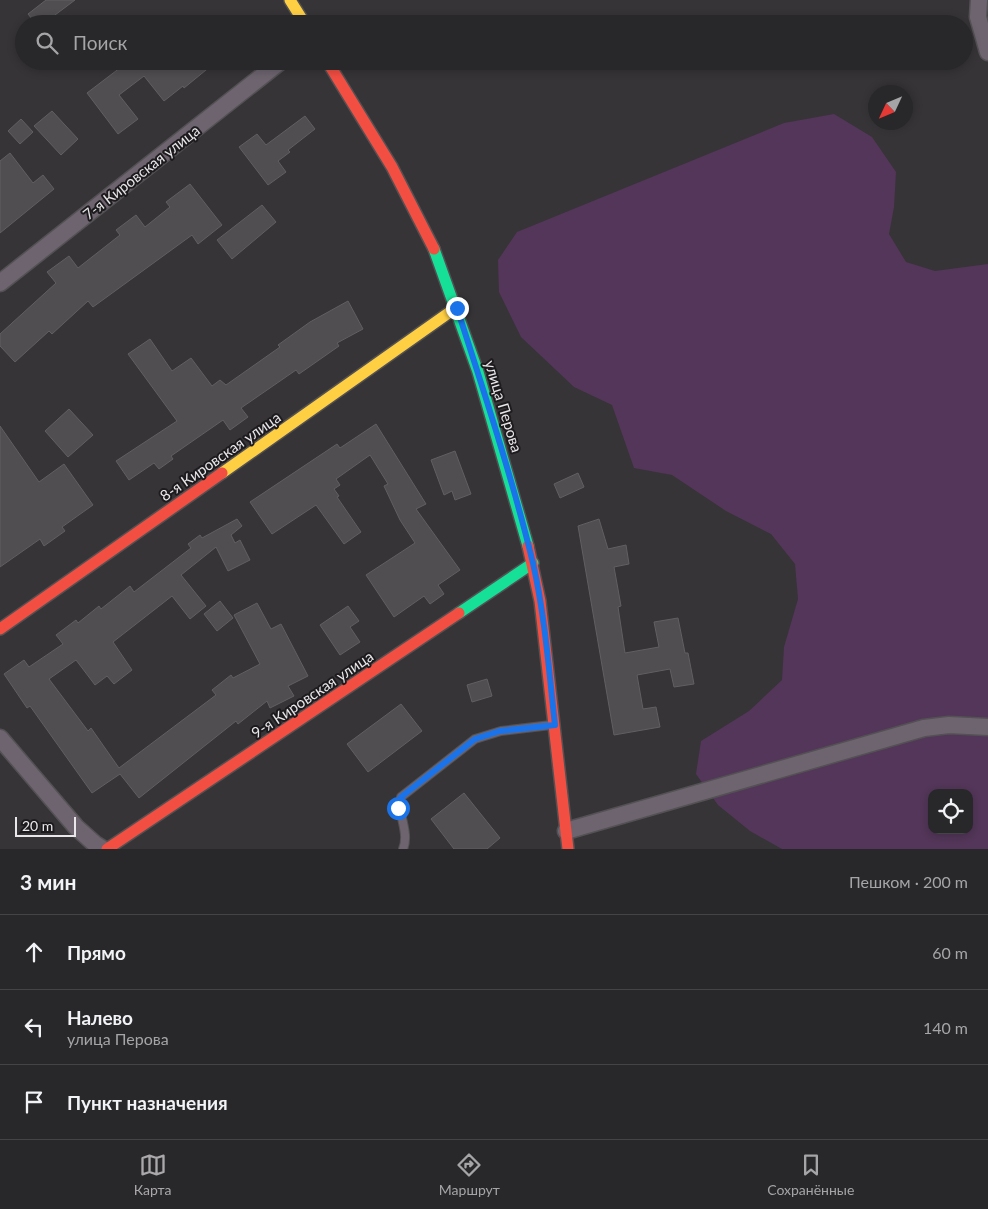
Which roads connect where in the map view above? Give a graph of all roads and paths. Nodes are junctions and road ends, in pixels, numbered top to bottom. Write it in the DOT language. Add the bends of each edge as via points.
graph roads {
  1 [pos="290,0"];
  2 [pos="979,0"];
  3 [pos="299,15"];
  4 [pos="988,52"];
  5 [pos="270,70"];
  6 [pos="333,70"];
  7 [pos="0,283"];
  8 [pos="457,308"];
  9 [pos="533,563"];
  10 [pos="0,629"];
  11 [pos="555,725"];
  12 [pos="988,727"];
  13 [pos="0,738"];
  14 [pos="566,831"];
  15 [pos="103,849"];
  16 [pos="107,849"];
  17 [pos="403,849"];
  18 [pos="568,849"];
  1 -- 3 [label="street"];
  2 -- 4 [label="street" via="978,17"];
  5 -- 7 [label="street, 7-я Кировская улица"];
  6 -- 8 [label="street, улица Перова" via="426,231"];
  8 -- 9 [label="street, улица Перова"];
  8 -- 10 [label="street, 8-я Кировская улица"];
  9 -- 11 [label="street, улица Перова"];
  9 -- 16 [label="street, 9-я Кировская улица"];
  11 -- 14 [label="street, улица Перова"];
  11 -- 17 [label="lane" via="500,731 475,739 401,797 398,808 406,841"];
  12 -- 14 [label="street" via="949,725 924,728"];
  13 -- 15 [label="street" via="76,827"];
  14 -- 18 [label="street, улица Перова"];
}
